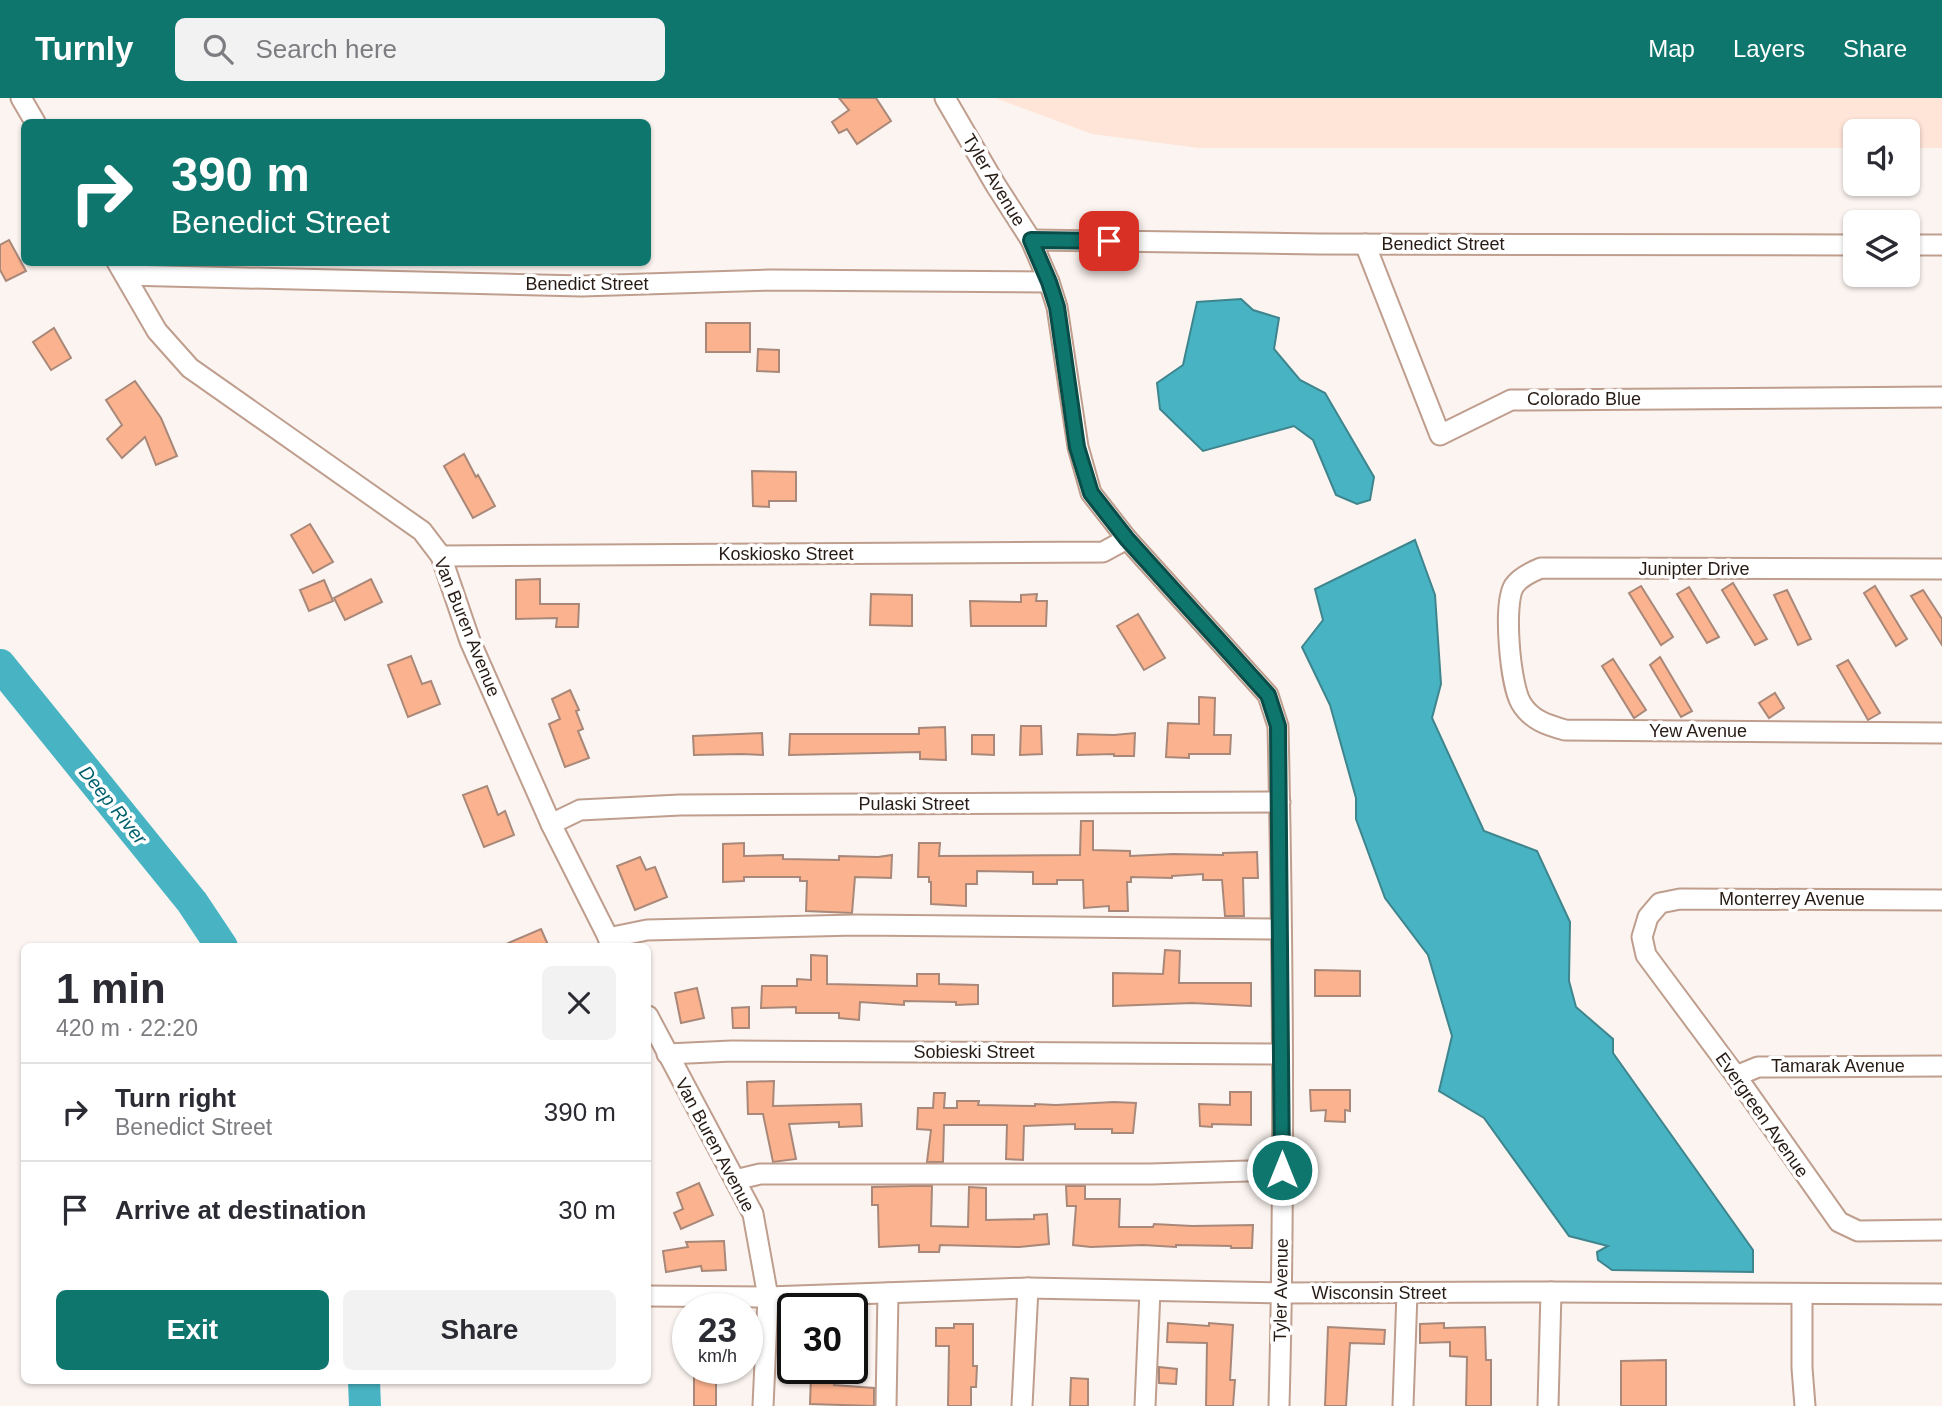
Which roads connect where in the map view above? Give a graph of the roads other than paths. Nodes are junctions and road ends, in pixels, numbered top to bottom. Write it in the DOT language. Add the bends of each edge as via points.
graph roads {
  1 [pos="21,98"];
  2 [pos="945,98"];
  3 [pos="33,119"];
  4 [pos="1031,240"];
  5 [pos="1365,244"];
  6 [pos="1843,245"];
  7 [pos="1920,245"];
  8 [pos="1942,245"];
  9 [pos="121,269"];
  10 [pos="1049,282"];
  11 [pos="1942,397"];
  12 [pos="1127,539"];
  13 [pos="441,556"];
  14 [pos="1942,569"];
  15 [pos="1510,647"];
  16 [pos="1942,733"];
  17 [pos="1280,802"];
  18 [pos="551,824"];
  19 [pos="1942,900"];
  20 [pos="1648,917"];
  21 [pos="1281,929"];
  22 [pos="611,943"];
  23 [pos="651,1022"];
  24 [pos="667,1054"];
  25 [pos="1282,1054"];
  26 [pos="1942,1066"];
  27 [pos="1736,1076"];
  28 [pos="1282,1170"];
  29 [pos="735,1180"];
  30 [pos="1942,1230"];
  31 [pos="1028,1289"];
  32 [pos="1150,1291"];
  33 [pos="1551,1292"];
  34 [pos="888,1293"];
  35 [pos="1282,1293"];
  36 [pos="1407,1293"];
  37 [pos="1802,1294"];
  38 [pos="1942,1294"];
  39 [pos="651,1296"];
  40 [pos="768,1297"];
  41 [pos="764,1406"];
  42 [pos="886,1406"];
  43 [pos="1022,1406"];
  44 [pos="1145,1406"];
  45 [pos="1279,1406"];
  46 [pos="1403,1406"];
  47 [pos="1548,1406"];
  48 [pos="1805,1406"];
  1 -- 3 [label="street"];
  2 -- 4 [label="street, Tyler Avenue"];
  4 -- 5 [label="street, Benedict Street"];
  4 -- 10 [label="street, Tyler Avenue"];
  5 -- 6 [label="street, Benedict Street"];
  5 -- 11 [label="street, Colorado Blue" via="1440,435 1511,400"];
  7 -- 8 [label="street"];
  9 -- 10 [label="street, Benedict Street" via="582,286 770,280"];
  9 -- 13 [label="street, Van Buren Avenue" via="157,331 190,368 422,531"];
  10 -- 12 [label="street, Tyler Avenue" via="1057,307 1077,447 1091,493"];
  12 -- 13 [label="street, Koskiosko Street" via="1103,552"];
  12 -- 17 [label="street, Tyler Avenue" via="1268,695 1278,726"];
  13 -- 18 [label="street, Van Buren Avenue" via="470,641"];
  14 -- 15 [label="street, Junipter Drive" via="1541,568 1514,586 1507,609"];
  15 -- 16 [label="street, Yew Avenue" via="1521,704 1539,722 1565,730"];
  17 -- 18 [label="street, Pulaski Street" via="680,805 580,810"];
  17 -- 21 [label="street, Tyler Avenue"];
  18 -- 22 [label="street, Van Buren Avenue"];
  19 -- 20 [label="street, Monterrey Avenue" via="1680,899 1660,903"];
  20 -- 27 [label="street, Evergreen Avenue" via="1642,937 1646,956"];
  21 -- 22 [label="street" via="842,925 647,929"];
  21 -- 25 [label="street, Tyler Avenue"];
  23 -- 24 [label="street, Van Buren Avenue"];
  24 -- 25 [label="street, Sobieski Street"];
  24 -- 29 [label="street, Van Buren Avenue"];
  25 -- 28 [label="street, Tyler Avenue"];
  26 -- 27 [label="street, Tamarak Avenue" via="1758,1067"];
  27 -- 30 [label="street, Evergreen Avenue" via="1839,1222 1858,1230"];
  28 -- 29 [label="street" via="760,1174"];
  28 -- 35 [label="street, Tyler Avenue"];
  29 -- 40 [label="street, Van Buren Avenue" via="753,1214"];
  31 -- 32 [label="street, Wisconsin Street"];
  31 -- 34 [label="street, Wisconsin Street"];
  31 -- 43 [label="street"];
  32 -- 35 [label="street, Wisconsin Street"];
  32 -- 44 [label="street"];
  33 -- 36 [label="street, Wisconsin Street"];
  33 -- 37 [label="street, Wisconsin Street"];
  33 -- 47 [label="street"];
  34 -- 40 [label="street, Wisconsin Street"];
  34 -- 42 [label="street"];
  35 -- 36 [label="street, Wisconsin Street"];
  35 -- 45 [label="street, Tyler Avenue"];
  36 -- 46 [label="street"];
  37 -- 38 [label="street, Wisconsin Street"];
  37 -- 48 [label="street"];
  39 -- 40 [label="street, Wisconsin Street"];
  40 -- 41 [label="street, Van Buren Avenue"];
}
